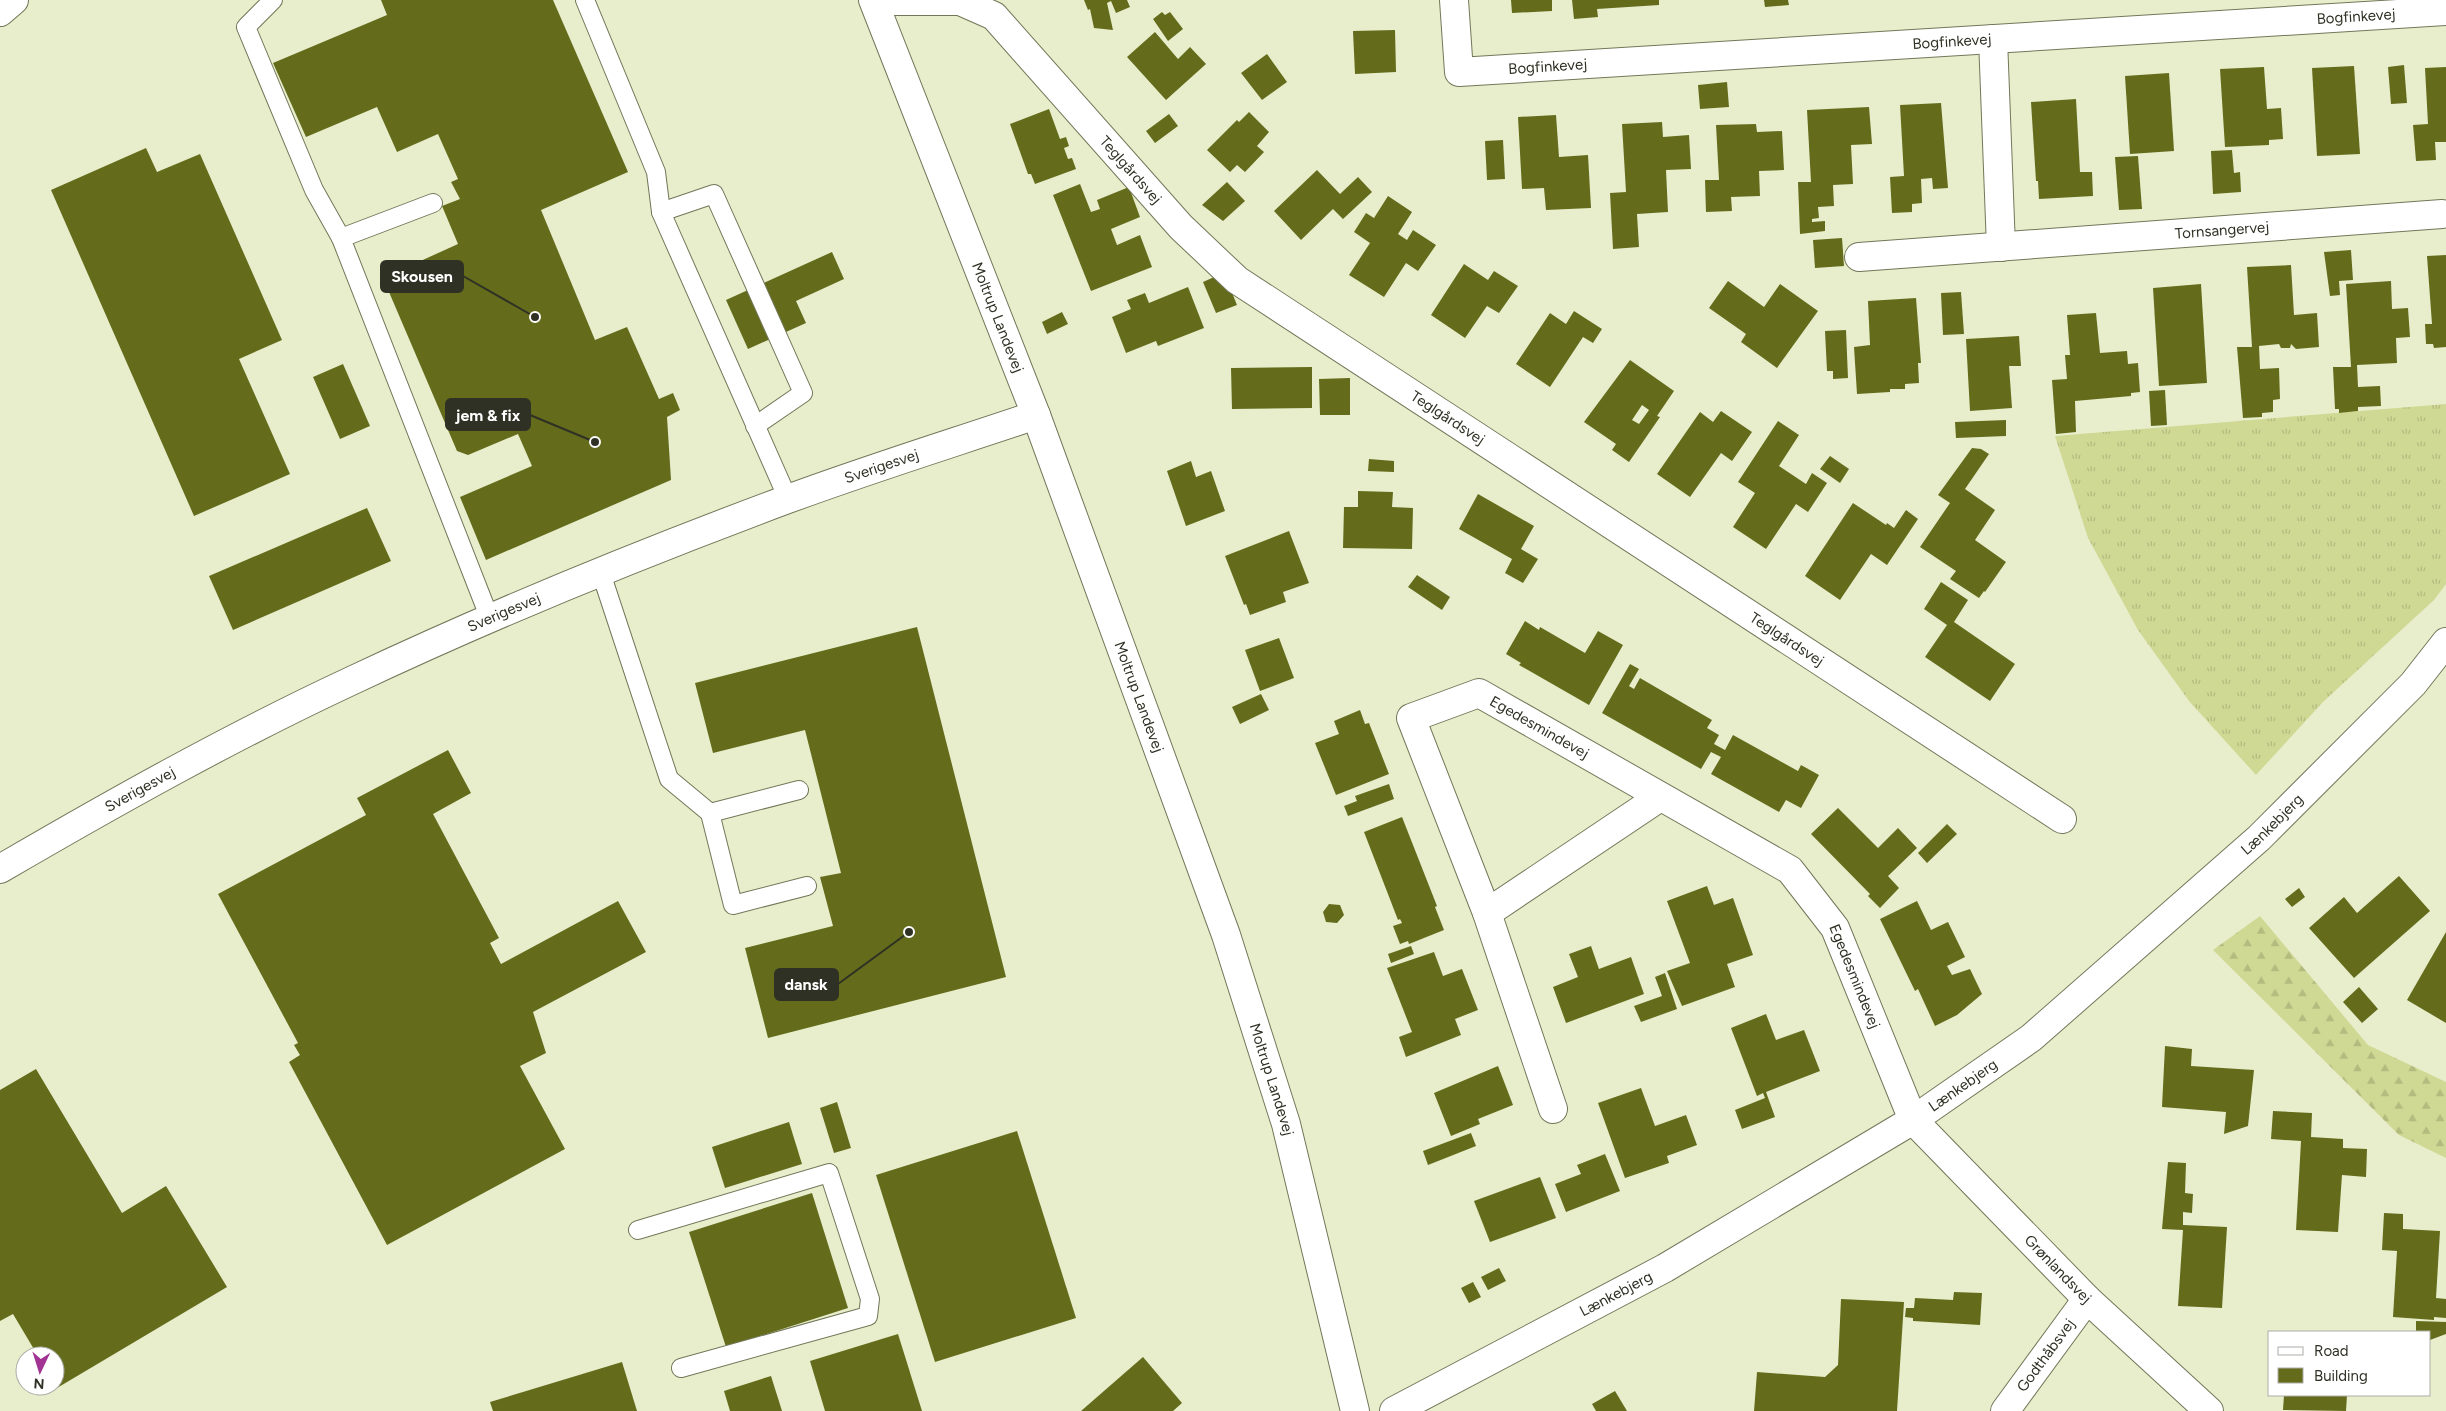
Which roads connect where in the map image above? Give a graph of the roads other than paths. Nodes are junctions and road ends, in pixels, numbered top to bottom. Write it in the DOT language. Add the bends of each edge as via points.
graph roads {
  1 [pos="14,0"];
  2 [pos="273,0"];
  3 [pos="585,0"];
  4 [pos="873,0"];
  5 [pos="1454,0"];
  6 [pos="0,12"];
  7 [pos="2446,12"];
  8 [pos="1993,39"];
  9 [pos="433,203"];
  10 [pos="661,212"];
  11 [pos="2442,214"];
  12 [pos="342,238"];
  13 [pos="2001,247"];
  14 [pos="1859,257"];
  15 [pos="1036,415"];
  16 [pos="755,426"];
  17 [pos="788,499"];
  18 [pos="600,573"];
  19 [pos="490,619"];
  20 [pos="2446,642"];
  21 [pos="799,790"];
  22 [pos="1660,797"];
  23 [pos="710,813"];
  24 [pos="2062,818"];
  25 [pos="0,869"];
  26 [pos="807,886"];
  27 [pos="1486,913"];
  28 [pos="1553,1109"];
  29 [pos="1913,1120"];
  30 [pos="638,1230"];
  31 [pos="2086,1299"];
  32 [pos="680,1368"];
  33 [pos="1355,1411"];
  34 [pos="1394,1411"];
  35 [pos="2005,1411"];
  36 [pos="2209,1411"];
  1 -- 6 [label="street"];
  2 -- 12 [label="lane" via="246,27 314,190"];
  3 -- 10 [label="lane" via="656,172"];
  4 -- 15 [label="street, Moltrup Landevej"];
  4 -- 24 [label="street, Teglgårdsvej" via="960,1 994,16 1181,227 1237,280"];
  5 -- 8 [label="street, Bogfinkevej" via="1459,72"];
  7 -- 8 [label="street, Bogfinkevej"];
  8 -- 13 [label="street"];
  9 -- 12 [label="lane"];
  10 -- 16 [label="lane"];
  10 -- 16 [label="lane" via="714,194 803,393"];
  11 -- 13 [label="street, Tornsangervej"];
  12 -- 19 [label="lane"];
  13 -- 14 [label="street, Tornsangervej"];
  15 -- 17 [label="street, Sverigesvej"];
  15 -- 33 [label="street, Moltrup Landevej" via="1226,935 1286,1124"];
  16 -- 17 [label="lane"];
  17 -- 18 [label="street, Sverigesvej"];
  18 -- 19 [label="street, Sverigesvej"];
  18 -- 23 [label="lane" via="669,779"];
  19 -- 25 [label="street, Sverigesvej" via="351,681 215,748"];
  20 -- 29 [label="street, Lænkebjerg" via="2413,684 2259,838 2031,1038"];
  21 -- 23 [label="lane"];
  22 -- 27 [label="street"];
  22 -- 27 [label="street, Egedesmindevej" via="1479,693 1411,718"];
  22 -- 29 [label="street, Egedesmindevej" via="1790,870 1835,928"];
  23 -- 26 [label="lane" via="733,905"];
  27 -- 28 [label="street, Egedesmindevej"];
  29 -- 31 [label="street, Grønlandsvej"];
  29 -- 34 [label="street, Lænkebjerg" via="1665,1268"];
  30 -- 32 [label="lane" via="829,1173 870,1299 868,1316"];
  31 -- 35 [label="street, Godthåbsvej"];
  31 -- 36 [label="street, Grønlandsvej"];
}
